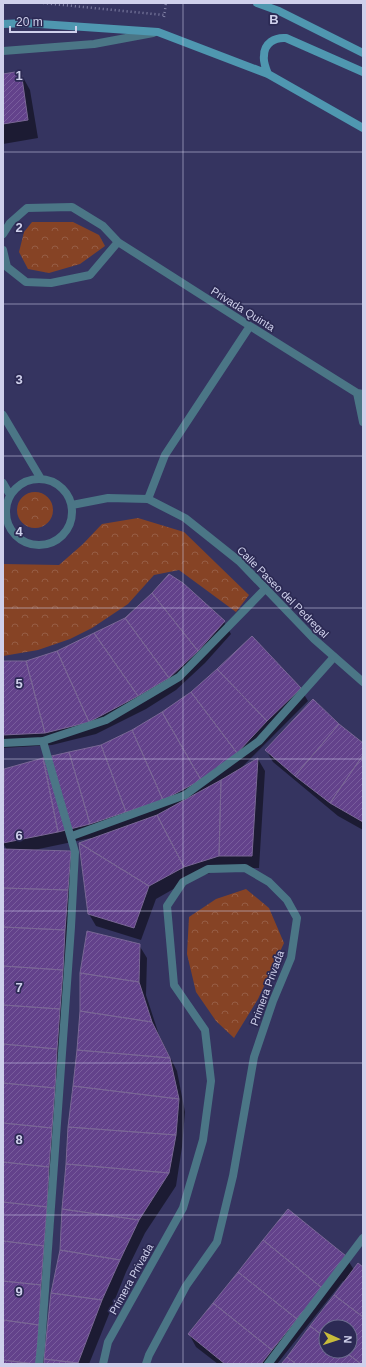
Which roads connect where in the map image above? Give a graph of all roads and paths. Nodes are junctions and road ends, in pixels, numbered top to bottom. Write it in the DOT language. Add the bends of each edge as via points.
graph roads {
  1 [pos="43,3"];
  2 [pos="257,3"];
  3 [pos="164,16"];
  4 [pos="3,24"];
  5 [pos="158,32"];
  6 [pos="3,51"];
  7 [pos="363,53"];
  8 [pos="363,72"];
  9 [pos="268,74"];
  10 [pos="363,128"];
  11 [pos="3,234"];
  12 [pos="118,242"];
  13 [pos="3,250"];
  14 [pos="5,269"];
  15 [pos="250,326"];
  16 [pos="360,394"];
  17 [pos="3,415"];
  18 [pos="363,422"];
  19 [pos="41,479"];
  20 [pos="3,483"];
  21 [pos="10,495"];
  22 [pos="148,499"];
  23 [pos="72,505"];
  24 [pos="6,528"];
  25 [pos="265,589"];
  26 [pos="334,657"];
  27 [pos="363,682"];
  28 [pos="43,741"];
  29 [pos="3,743"];
  30 [pos="72,836"];
  31 [pos="363,1238"];
  32 [pos="39,1364"];
  33 [pos="103,1364"];
  34 [pos="146,1364"];
  35 [pos="268,1364"];
  1 -- 3 [label="path"];
  2 -- 7 [label="main road" via="279,11"];
  4 -- 5 [label="main road" via="24,23"];
  5 -- 6 [label="street" via="94,44"];
  5 -- 9 [label="main road"];
  8 -- 9 [label="main road" via="286,38 278,37 265,48 263,57"];
  9 -- 10 [label="main road"];
  11 -- 12 [label="street, Privada Quinta" via="10,223 27,208 72,207 103,226"];
  12 -- 14 [label="street" via="90,275 51,283 26,282"];
  12 -- 15 [label="street, Privada Quinta"];
  13 -- 14 [label="street"];
  15 -- 16 [label="street, Privada Quinta"];
  15 -- 22 [label="street" via="165,455"];
  16 -- 18 [label="street, Privada Quinta"];
  17 -- 19 [label="street"];
  19 -- 21 [label="street" via="29,480 18,486"];
  19 -- 23 [label="street" via="61,486"];
  20 -- 21 [label="street"];
  21 -- 24 [label="street" via="6,505"];
  22 -- 23 [label="street, Calle Paseo del Pedregal" via="108,498"];
  22 -- 25 [label="street, Calle Paseo del Pedregal" via="185,518 239,561"];
  23 -- 24 [label="street" via="72,519 67,532 56,542 43,546 29,545 16,538"];
  25 -- 26 [label="street, Calle Paseo del Pedregal"];
  25 -- 28 [label="street" via="179,676 106,720"];
  26 -- 27 [label="street, Calle Paseo del Pedregal"];
  26 -- 30 [label="street" via="259,741 185,795"];
  28 -- 29 [label="street"];
  28 -- 30 [label="street"];
  30 -- 32 [label="street" via="75,852 72,927"];
  31 -- 35 [label="street"];
  33 -- 34 [label="street, Primera Privada" via="108,1342 183,1208 203,1140 211,1081 205,1030 174,984 167,906 183,882 208,869 245,868 269,882 287,900 296,918 292,958 273,1001 254,1057 233,1176 216,1242 186,1286"];
}
